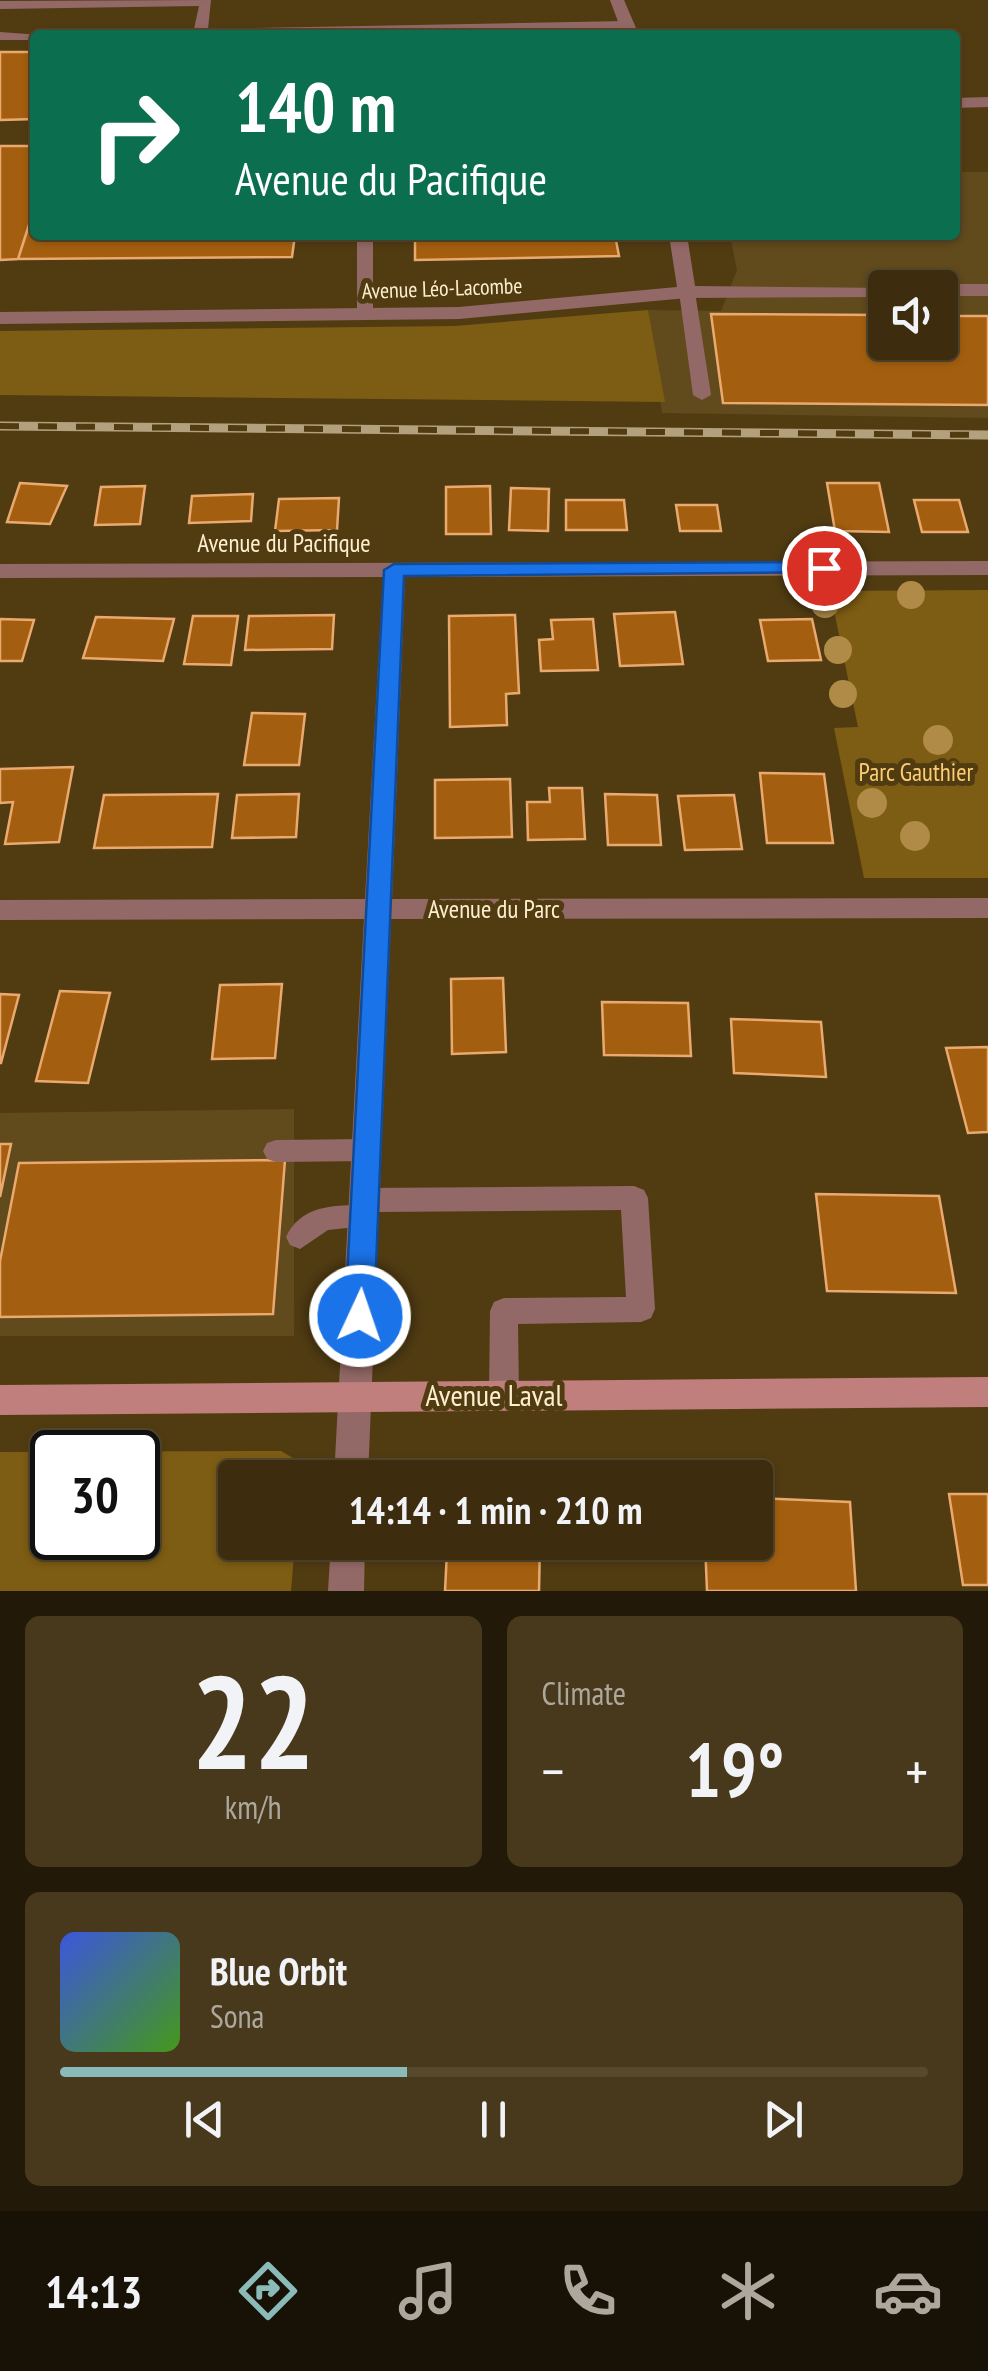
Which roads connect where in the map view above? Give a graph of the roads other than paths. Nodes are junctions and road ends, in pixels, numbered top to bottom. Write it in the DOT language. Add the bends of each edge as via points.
graph roads {
  1 [pos="617,0"];
  2 [pos="0,6"];
  3 [pos="200,30"];
  4 [pos="629,30"];
  5 [pos="0,36"];
  6 [pos="30,36"];
  7 [pos="988,102"];
  8 [pos="960,103"];
  9 [pos="365,240"];
  10 [pos="679,240"];
  11 [pos="958,290"];
  12 [pos="988,290"];
  13 [pos="868,291"];
  14 [pos="687,292"];
  15 [pos="365,314"];
  16 [pos="0,318"];
  17 [pos="702,395"];
  18 [pos="988,568"];
  19 [pos="394,570"];
  20 [pos="0,571"];
  21 [pos="988,908"];
  22 [pos="378,909"];
  23 [pos="0,910"];
  24 [pos="367,1150"];
  25 [pos="276,1151"];
  26 [pos="364,1209"];
  27 [pos="300,1237"];
  28 [pos="988,1392"];
  29 [pos="504,1396"];
  30 [pos="356,1398"];
  31 [pos="0,1400"];
  32 [pos="352,1460"];
  33 [pos="347,1560"];
  34 [pos="346,1591"];
  1 -- 4 [label="street"];
  2 -- 3 [label="lane" via="206,2"];
  5 -- 6 [label="lane"];
  7 -- 8 [label="street"];
  9 -- 15 [label="lane"];
  10 -- 14 [label="street"];
  11 -- 12 [label="street"];
  13 -- 14 [label="street, Avenue Léo-Lacombe"];
  14 -- 15 [label="street, Avenue Léo-Lacombe" via="503,310"];
  14 -- 17 [label="lane"];
  15 -- 16 [label="street, Avenue Léo-Lacombe"];
  18 -- 19 [label="street, Avenue du Pacifique"];
  19 -- 20 [label="street, Avenue du Pacifique"];
  19 -- 22 [label="street"];
  21 -- 22 [label="street, Avenue du Parc"];
  22 -- 23 [label="street, Avenue du Parc"];
  22 -- 24 [label="street"];
  24 -- 25 [label="lane"];
  24 -- 26 [label="street"];
  26 -- 27 [label="lane" via="322,1218"];
  26 -- 29 [label="lane" via="634,1198 641,1309 504,1311"];
  26 -- 30 [label="street"];
  28 -- 29 [label="street, Avenue Laval"];
  29 -- 30 [label="street, Avenue Laval"];
  30 -- 31 [label="street, Avenue Laval"];
  30 -- 32 [label="street"];
  33 -- 34 [label="street"];
}
